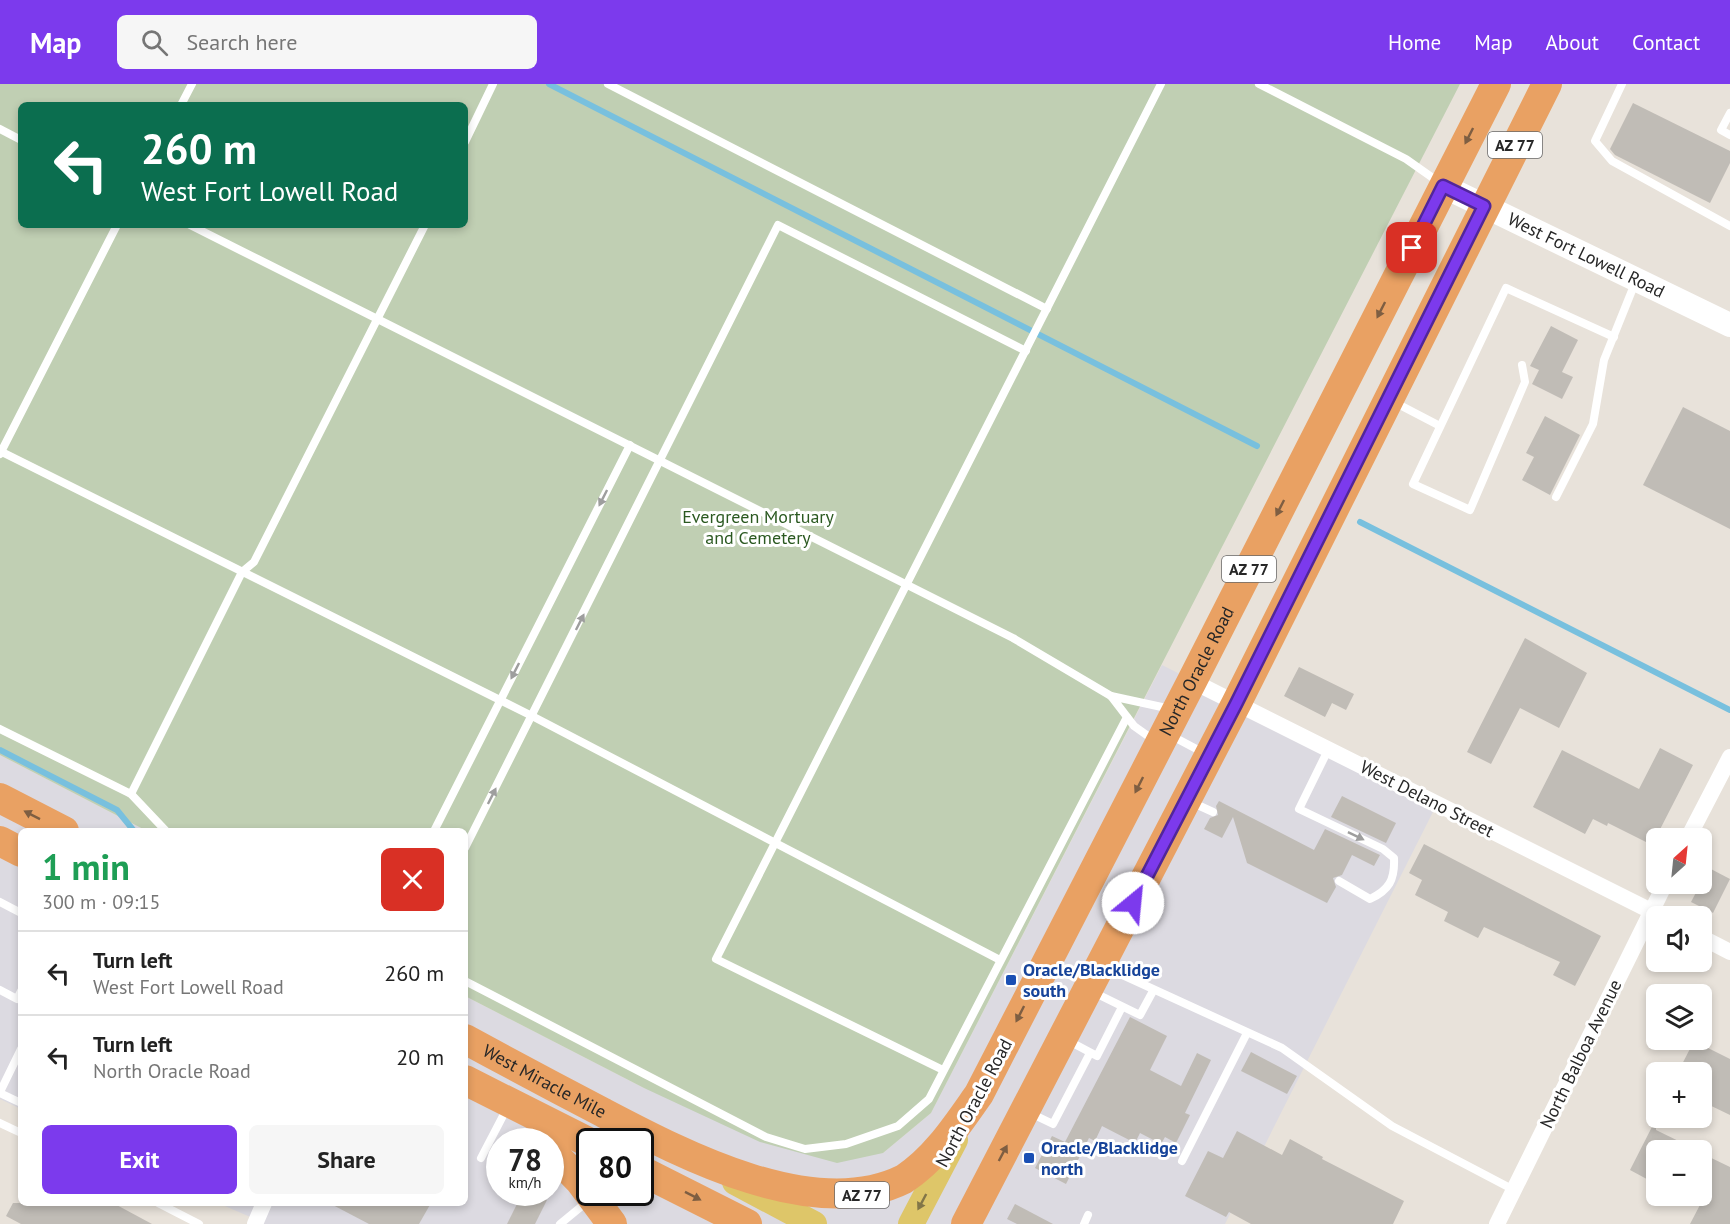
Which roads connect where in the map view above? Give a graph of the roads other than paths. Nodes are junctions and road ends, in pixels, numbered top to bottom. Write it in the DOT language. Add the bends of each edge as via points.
graph roads {
  1 [pos="192,84"];
  2 [pos="493,84"];
  3 [pos="608,84"];
  4 [pos="1161,84"];
  5 [pos="1259,84"];
  6 [pos="1496,84"];
  7 [pos="1547,84"];
  8 [pos="1622,84"];
  9 [pos="183,102"];
  10 [pos="1730,113"];
  11 [pos="0,129"];
  12 [pos="1730,135"];
  13 [pos="468,136"];
  14 [pos="18,138"];
  15 [pos="1443,186"];
  16 [pos="1484,206"];
  17 [pos="1730,226"];
  18 [pos="115,228"];
  19 [pos="196,228"];
  20 [pos="424,228"];
  21 [pos="1636,279"];
  22 [pos="1047,309"];
  23 [pos="379,319"];
  24 [pos="1730,325"];
  25 [pos="1614,337"];
  26 [pos="1026,351"];
  27 [pos="1522,365"];
  28 [pos="1388,399"];
  29 [pos="1440,426"];
  30 [pos="630,446"];
  31 [pos="0,452"];
  32 [pos="662,461"];
  33 [pos="1556,497"];
  34 [pos="243,572"];
  35 [pos="906,584"];
  36 [pos="1192,681"];
  37 [pos="1111,696"];
  38 [pos="500,700"];
  39 [pos="1236,704"];
  40 [pos="532,716"];
  41 [pos="1127,717"];
  42 [pos="0,729"];
  43 [pos="1168,729"];
  44 [pos="1328,750"];
  45 [pos="1209,756"];
  46 [pos="1730,757"];
  47 [pos="131,794"];
  48 [pos="0,798"];
  49 [pos="58,828"];
  50 [pos="163,828"];
  51 [pos="436,828"];
  52 [pos="1693,828"];
  53 [pos="0,841"];
  54 [pos="468,842"];
  55 [pos="775,842"];
  56 [pos="18,850"];
  57 [pos="1339,881"];
  58 [pos="0,902"];
  59 [pos="1646,909"];
  60 [pos="18,911"];
  61 [pos="1646,933"];
  62 [pos="1712,942"];
  63 [pos="1730,951"];
  64 [pos="1000,960"];
  65 [pos="1095,977"];
  66 [pos="468,983"];
  67 [pos="1153,991"];
  68 [pos="2,994"];
  69 [pos="18,997"];
  70 [pos="1122,1006"];
  71 [pos="1247,1033"];
  72 [pos="1063,1038"];
  73 [pos="468,1042"];
  74 [pos="1090,1053"];
  75 [pos="18,1055"];
  76 [pos="943,1070"];
  77 [pos="468,1082"];
  78 [pos="468,1083"];
  79 [pos="0,1092"];
  80 [pos="979,1094"];
  81 [pos="18,1101"];
  82 [pos="1025,1110"];
  83 [pos="505,1112"];
  84 [pos="0,1123"];
  85 [pos="524,1128"];
  86 [pos="18,1132"];
  87 [pos="576,1136"];
  88 [pos="481,1158"];
  89 [pos="1182,1161"];
  90 [pos="564,1165"];
  91 [pos="708,1168"];
  92 [pos="654,1177"];
  93 [pos="576,1178"];
  94 [pos="988,1183"];
  95 [pos="1514,1190"];
  96 [pos="164,1206"];
  97 [pos="263,1206"];
  98 [pos="582,1206"];
  99 [pos="599,1206"];
  100 [pos="1088,1215"];
  101 [pos="199,1224"];
  102 [pos="255,1224"];
  103 [pos="560,1224"];
  104 [pos="612,1224"];
  105 [pos="747,1224"];
  106 [pos="814,1224"];
  107 [pos="911,1224"];
  108 [pos="966,1224"];
  109 [pos="986,1224"];
  110 [pos="1084,1224"];
  111 [pos="1497,1224"];
  1 -- 9 [label="lane"];
  2 -- 13 [label="lane"];
  3 -- 22 [label="lane"];
  4 -- 22 [label="lane"];
  5 -- 15 [label="lane" via="1406,159"];
  6 -- 15 [label="highway, North Oracle Road / AZ 77, one-way"];
  7 -- 16 [label="highway, AZ 77"];
  8 -- 17 [label="lane" via="1595,141 1612,161"];
  10 -- 12 [label="lane" via="1721,130"];
  11 -- 14 [label="lane"];
  15 -- 16 [label="main road, West Fort Lowell Road"];
  15 -- 36 [label="highway, North Oracle Road / AZ 77, one-way"];
  16 -- 21 [label="main road, West Fort Lowell Road"];
  16 -- 28 [label="highway, AZ 77"];
  18 -- 31 [label="lane"];
  19 -- 23 [label="lane"];
  20 -- 23 [label="lane"];
  21 -- 24 [label="main road, West Fort Lowell Road"];
  21 -- 25 [label="lane"];
  22 -- 26 [label="lane"];
  23 -- 30 [label="lane"];
  23 -- 34 [label="lane" via="254,562"];
  25 -- 29 [label="lane" via="1506,288"];
  25 -- 33 [label="lane" via="1604,360 1593,424"];
  26 -- 32 [label="lane" via="778,225"];
  26 -- 35 [label="lane"];
  27 -- 29 [label="lane" via="1525,382 1470,510 1413,484"];
  28 -- 29 [label="lane"];
  28 -- 39 [label="highway, AZ 77"];
  30 -- 32 [label="lane"];
  30 -- 38 [label="lane, one-way"];
  31 -- 34 [label="lane"];
  32 -- 35 [label="lane"];
  40 -- 32 [label="lane, one-way"];
  34 -- 38 [label="lane"];
  34 -- 47 [label="lane"];
  35 -- 37 [label="lane" via="1013,638"];
  35 -- 55 [label="lane"];
  36 -- 39 [label="street, West Delano Street"];
  36 -- 43 [label="highway, North Oracle Road / AZ 77"];
  37 -- 41 [label="lane"];
  37 -- 43 [label="lane"];
  38 -- 40 [label="lane"];
  38 -- 51 [label="lane"];
  39 -- 44 [label="street, West Delano Street"];
  39 -- 45 [label="highway, AZ 77"];
  54 -- 40 [label="lane, one-way"];
  40 -- 55 [label="lane"];
  41 -- 43 [label="lane" via="1134,726"];
  41 -- 64 [label="lane"];
  42 -- 47 [label="lane"];
  43 -- 45 [label="lane"];
  43 -- 80 [label="highway, North Oracle Road / AZ 77, one-way"];
  44 -- 57 [label="lane, one-way" via="1299,809 1394,858 1392,878 1384,893 1370,899"];
  44 -- 59 [label="street, West Delano Street"];
  45 -- 65 [label="highway, AZ 77" via="1200,806"];
  46 -- 52 [label="street"];
  47 -- 50 [label="lane"];
  49 -- 48 [label="highway, one-way"];
  53 -- 56 [label="highway"];
  55 -- 64 [label="lane"];
  55 -- 76 [label="lane" via="716,959"];
  58 -- 60 [label="lane"];
  61 -- 95 [label="street, North Balboa Avenue"];
  62 -- 63 [label="street"];
  64 -- 76 [label="lane"];
  65 -- 67 [label="lane"];
  65 -- 70 [label="lane"];
  65 -- 72 [label="highway, AZ 77"];
  66 -- 76 [label="lane" via="766,1137 805,1149 846,1144 898,1126 929,1099"];
  67 -- 70 [label="lane" via="1140,1016"];
  67 -- 71 [label="lane"];
  68 -- 69 [label="lane"];
  70 -- 74 [label="lane" via="1097,1056"];
  71 -- 89 [label="lane"];
  71 -- 95 [label="lane" via="1282,1048 1392,1126"];
  72 -- 74 [label="lane"];
  72 -- 82 [label="highway, AZ 77"];
  73 -- 91 [label="highway, West Miracle Mile / AZ 77"];
  74 -- 82 [label="lane" via="1053,1124"];
  75 -- 79 [label="lane"];
  77 -- 87 [label="highway, West Miracle Mile"];
  78 -- 83 [label="highway"];
  79 -- 81 [label="lane"];
  80 -- 91 [label="highway, AZ 77" via="923,1165 902,1180 857,1196 810,1196"];
  80 -- 107 [label="main road, North Oracle Road, one-way"];
  94 -- 82 [label="highway, AZ 77, one-way"];
  83 -- 85 [label="highway"];
  83 -- 88 [label="lane"];
  84 -- 86 [label="lane"];
  90 -- 93 [label="highway"];
  91 -- 106 [label="main road, West Miracle Mile / AZ 77"];
  92 -- 105 [label="highway, one-way"];
  94 -- 108 [label="highway, AZ 77"];
  94 -- 109 [label="street"];
  95 -- 111 [label="street, North Balboa Avenue"];
  96 -- 101 [label="lane"];
  97 -- 102 [label="street"];
  98 -- 103 [label="lane"];
  99 -- 104 [label="highway"];
  100 -- 110 [label="lane"];
}
